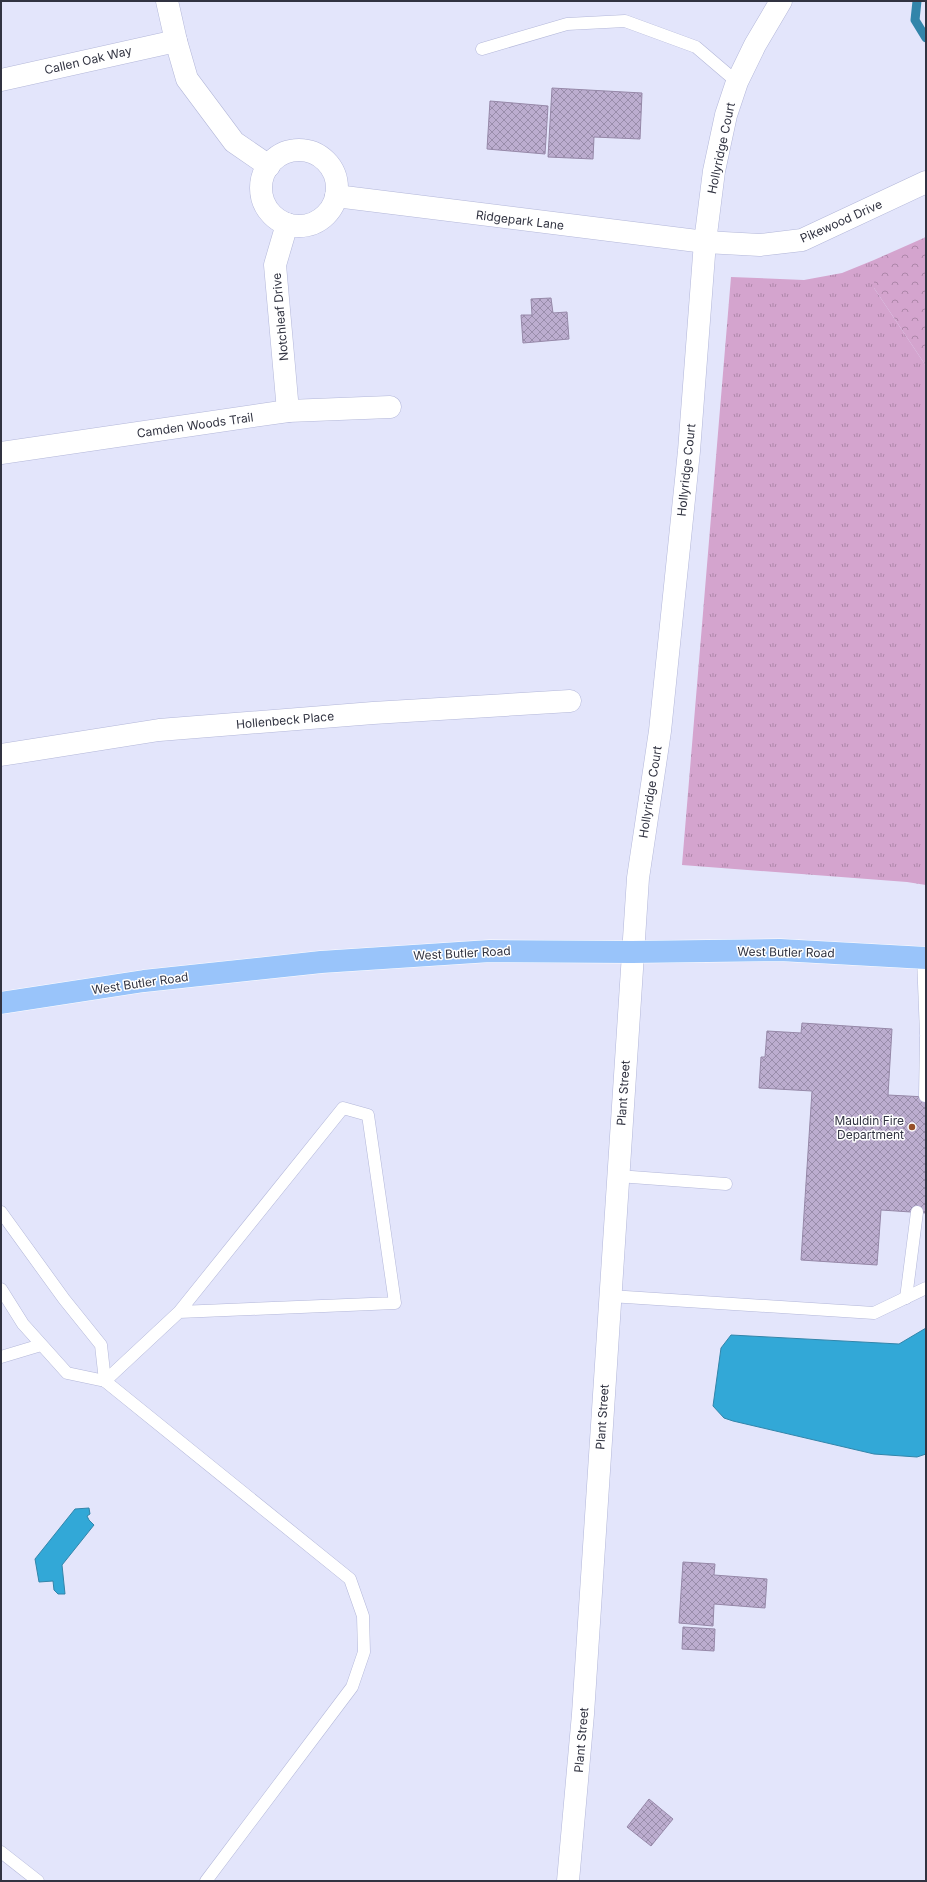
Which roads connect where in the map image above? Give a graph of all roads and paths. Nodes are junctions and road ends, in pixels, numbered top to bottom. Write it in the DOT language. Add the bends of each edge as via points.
graph roads {
  1 [pos="167,1"];
  2 [pos="781,1"];
  3 [pos="176,41"];
  4 [pos="482,49"];
  5 [pos="1,80"];
  6 [pos="737,82"];
  7 [pos="269,166"];
  8 [pos="926,182"];
  9 [pos="336,196"];
  10 [pos="287,224"];
  11 [pos="705,242"];
  12 [pos="390,407"];
  13 [pos="288,411"];
  14 [pos="1,453"];
  15 [pos="570,701"];
  16 [pos="1,755"];
  17 [pos="632,952"];
  18 [pos="924,958"];
  19 [pos="1,1003"];
  20 [pos="926,1034"];
  21 [pos="926,1037"];
  22 [pos="925,1096"];
  23 [pos="618,1176"];
  24 [pos="726,1184"];
  25 [pos="1,1212"];
  26 [pos="917,1212"];
  27 [pos="926,1288"];
  28 [pos="1,1289"];
  29 [pos="610,1296"];
  30 [pos="906,1298"];
  31 [pos="179,1312"];
  32 [pos="42,1345"];
  33 [pos="1,1357"];
  34 [pos="105,1380"];
  35 [pos="1,1852"];
  36 [pos="38,1881"];
  37 [pos="206,1881"];
  38 [pos="568,1881"];
  1 -- 3 [label="street"];
  2 -- 6 [label="street, Hollyridge Court"];
  3 -- 5 [label="street, Callen Oak Way"];
  3 -- 7 [label="street" via="187,79 234,142"];
  4 -- 6 [label="lane" via="567,24 625,21 696,47"];
  6 -- 11 [label="street, Hollyridge Court" via="726,115 714,171"];
  7 -- 9 [label="street" via="284,153 297,150 310,152 330,166 335,177"];
  7 -- 10 [label="street" via="262,183 262,196 267,208 276,218"];
  8 -- 11 [label="street, Pikewood Drive" via="802,240 760,245"];
  9 -- 10 [label="street" via="330,211 321,219 299,226"];
  9 -- 11 [label="street, Ridgepark Lane"];
  10 -- 13 [label="street, Notchleaf Drive" via="276,265"];
  11 -- 17 [label="street, Hollyridge Court" via="686,482 660,731 638,878"];
  12 -- 13 [label="street, Camden Woods Trail"];
  13 -- 14 [label="street, Camden Woods Trail"];
  15 -- 16 [label="street, Hollenbeck Place" via="160,730"];
  17 -- 18 [label="main road, West Butler Road" via="780,950"];
  17 -- 19 [label="main road, West Butler Road" via="490,951 320,962 144,981"];
  17 -- 23 [label="street, Plant Street"];
  18 -- 20 [label="lane"];
  21 -- 22 [label="lane"];
  23 -- 24 [label="lane"];
  23 -- 29 [label="street, Plant Street"];
  25 -- 34 [label="lane" via="101,1345"];
  26 -- 30 [label="lane"];
  27 -- 30 [label="lane"];
  28 -- 32 [label="lane" via="23,1324"];
  29 -- 30 [label="lane" via="874,1313"];
  29 -- 38 [label="street, Plant Street" via="583,1714"];
  31 -- 31 [label="lane" via="343,1108 368,1114 395,1303"];
  31 -- 34 [label="lane"];
  32 -- 33 [label="lane"];
  32 -- 34 [label="lane" via="67,1373"];
  34 -- 37 [label="lane" via="350,1579 363,1616 364,1652 352,1687"];
  35 -- 36 [label="lane"];
}
